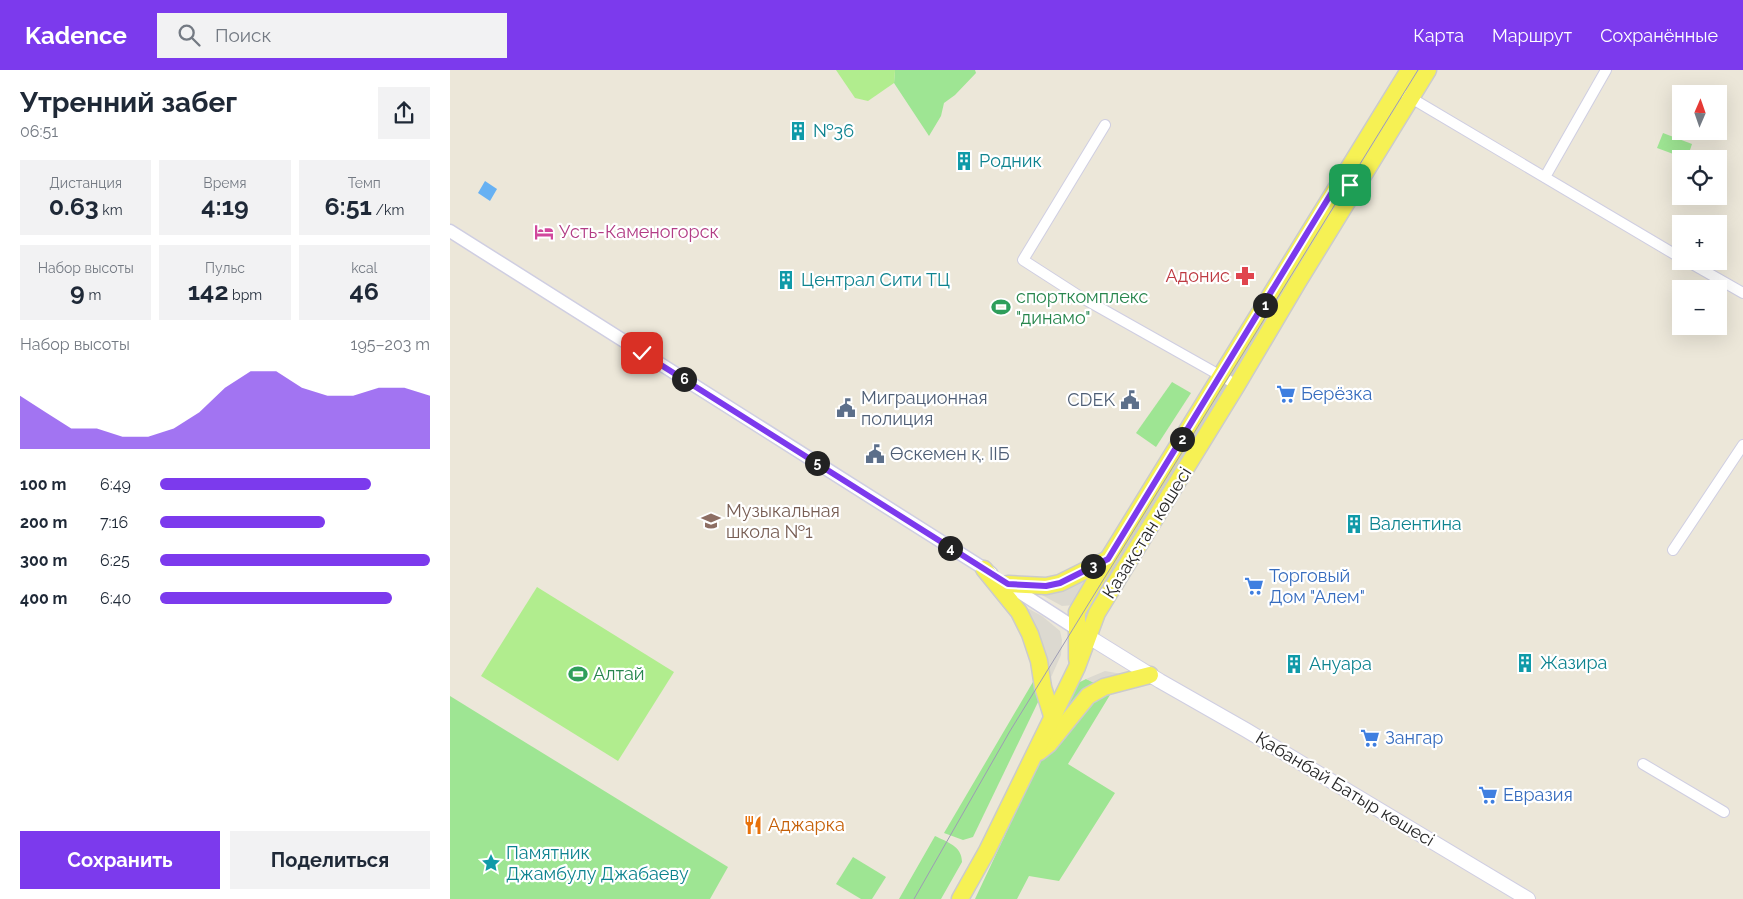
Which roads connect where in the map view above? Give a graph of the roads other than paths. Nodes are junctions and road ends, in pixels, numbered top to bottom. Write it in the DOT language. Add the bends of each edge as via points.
graph roads {
  1 [pos="1409,70"];
  2 [pos="1428,70"];
  3 [pos="1606,70"];
  4 [pos="1397,89"];
  5 [pos="1411,98"];
  6 [pos="1105,125"];
  7 [pos="1545,177"];
  8 [pos="1340,179"];
  9 [pos="1356,189"];
  10 [pos="450,230"];
  11 [pos="1672,253"];
  12 [pos="1703,270"];
  13 [pos="1743,293"];
  14 [pos="1221,376"];
  15 [pos="1237,385"];
  16 [pos="1743,445"];
  17 [pos="1673,550"];
  18 [pos="1108,559"];
  19 [pos="984,569"];
  20 [pos="1008,584"];
  21 [pos="1083,633"];
  22 [pos="1155,678"];
  23 [pos="1052,716"];
  24 [pos="1032,758"];
  25 [pos="1643,764"];
  26 [pos="1724,812"];
  27 [pos="960,899"];
  28 [pos="1528,899"];
  1 -- 4 [label="main road, Қазақстан көшесі"];
  2 -- 5 [label="main road, Қазақстан көшесі"];
  3 -- 7 [label="street"];
  4 -- 5 [label="street"];
  4 -- 8 [label="main road, Қазақстан көшесі"];
  5 -- 7 [label="street"];
  5 -- 9 [label="main road, Қазақстан көшесі"];
  6 -- 14 [label="street" via="1023,260 1079,296"];
  7 -- 11 [label="street"];
  8 -- 9 [label="main road"];
  8 -- 14 [label="main road, Қазақстан көшесі"];
  9 -- 15 [label="main road, Қазақстан көшесі"];
  10 -- 19 [label="street"];
  12 -- 13 [label="street"];
  14 -- 15 [label="street"];
  14 -- 18 [label="main road, Қазақстан көшесі"];
  15 -- 21 [label="main road, Қазақстан көшесі"];
  16 -- 17 [label="street"];
  18 -- 20 [label="main road" via="1060,583 1046,586"];
  18 -- 21 [label="main road, Қазақстан көшесі" via="1077,612"];
  19 -- 20 [label="street"];
  19 -- 23 [label="main road" via="1019,612 1030,634"];
  20 -- 21 [label="street"];
  21 -- 22 [label="main road, Қабанбай Батыр көшесі"];
  21 -- 23 [label="main road, Қазақстан көшесі" via="1077,666"];
  22 -- 24 [label="main road" via="1104,687 1088,696 1049,744"];
  22 -- 28 [label="main road, Қабанбай Батыр көшесі"];
  23 -- 24 [label="main road, Қазақстан көшесі"];
  24 -- 27 [label="main road, Қазақстан көшесі"];
  25 -- 26 [label="street"];
}
